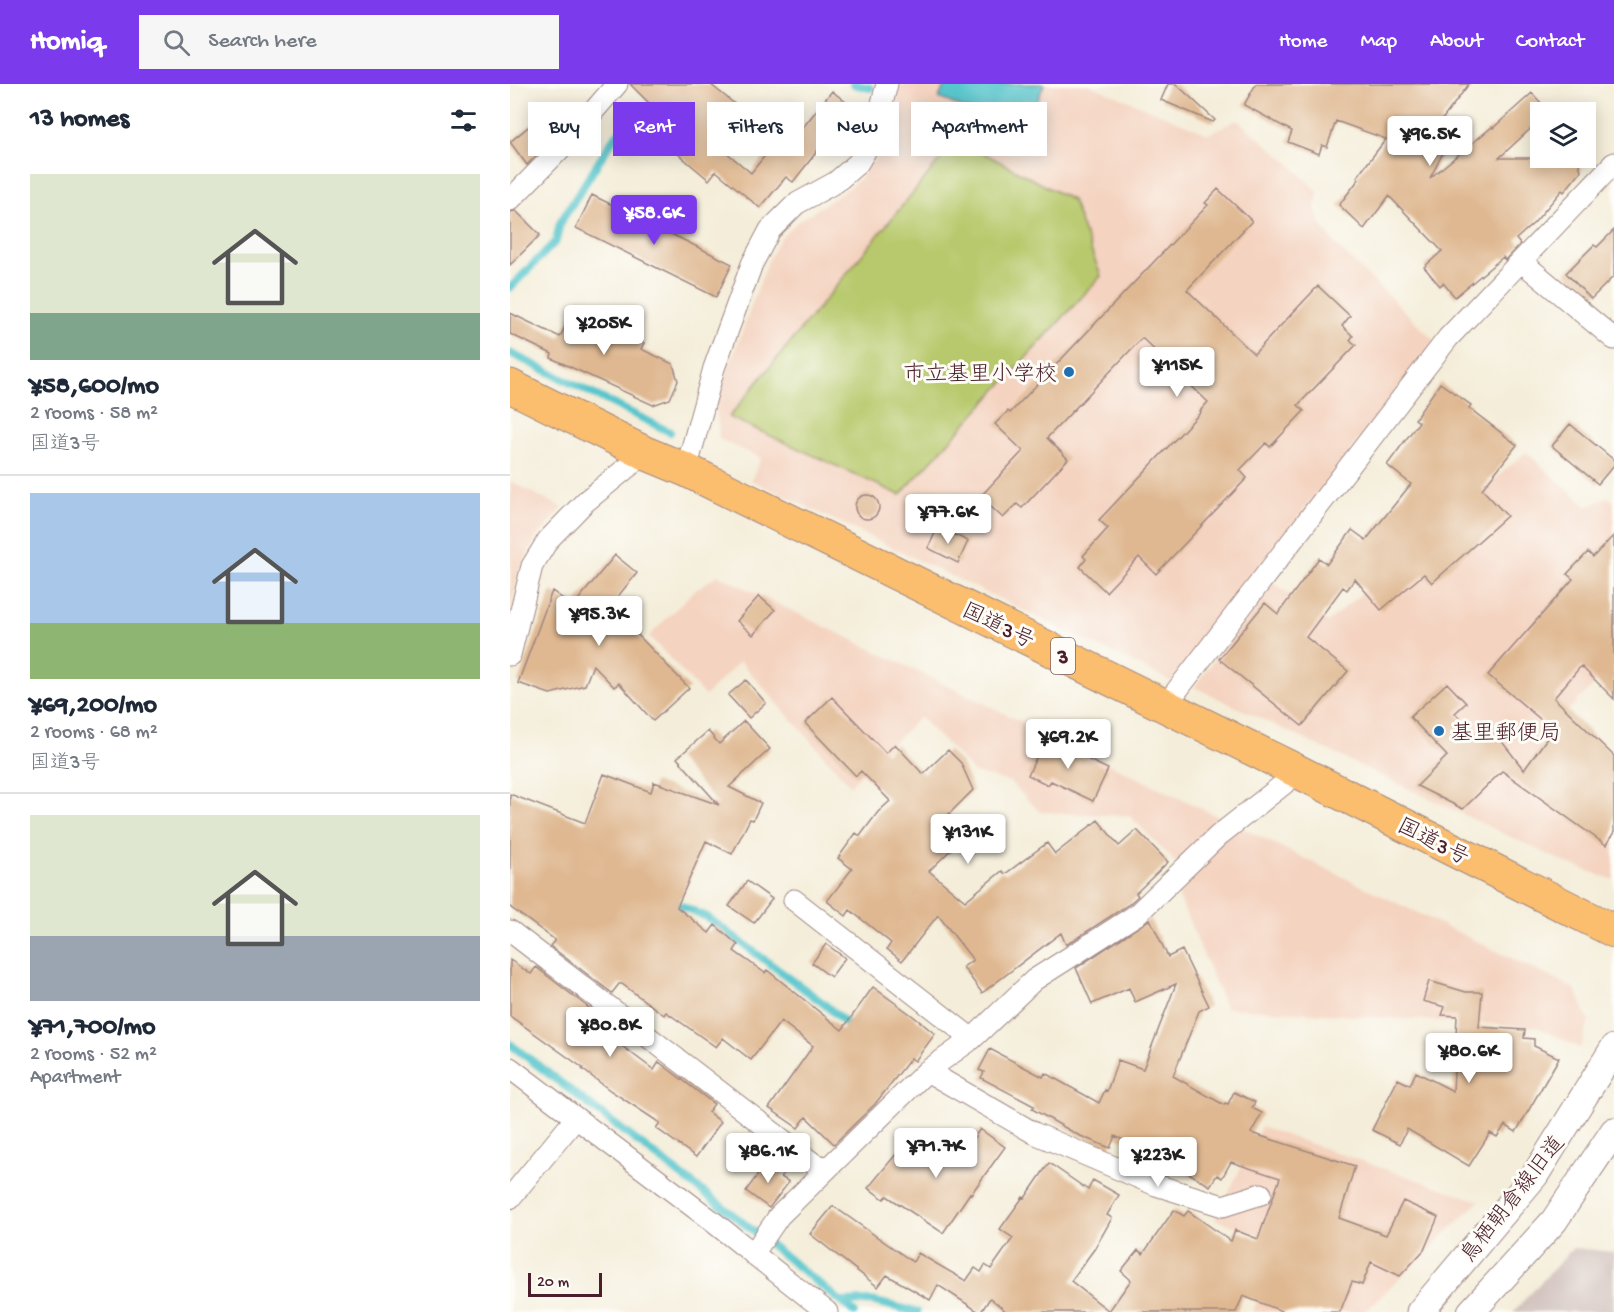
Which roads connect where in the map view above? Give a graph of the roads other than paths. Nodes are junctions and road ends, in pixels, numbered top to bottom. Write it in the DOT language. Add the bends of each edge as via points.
graph roads {
  1 [pos="617,84"];
  2 [pos="888,84"];
  3 [pos="1614,162"];
  4 [pos="510,200"];
  5 [pos="1522,262"];
  6 [pos="1614,339"];
  7 [pos="510,386"];
  8 [pos="645,453"];
  9 [pos="686,470"];
  10 [pos="510,655"];
  11 [pos="1165,706"];
  12 [pos="1299,772"];
  13 [pos="794,900"];
  14 [pos="510,931"];
  15 [pos="1614,931"];
  16 [pos="972,1039"];
  17 [pos="1614,1048"];
  18 [pos="510,1068"];
  19 [pos="927,1071"];
  20 [pos="576,1118"];
  21 [pos="1614,1131"];
  22 [pos="828,1168"];
  23 [pos="1261,1194"];
  24 [pos="510,1198"];
  25 [pos="753,1254"];
  26 [pos="827,1312"];
  27 [pos="1420,1312"];
  28 [pos="1471,1312"];
  1 -- 4 [label="street"];
  2 -- 9 [label="street" via="873,138 858,163 836,182 796,204 770,230 752,264 714,368"];
  3 -- 5 [label="street"];
  5 -- 6 [label="street"];
  5 -- 11 [label="street" via="1448,338"];
  7 -- 8 [label="highway, 国道3号 / 3"];
  8 -- 9 [label="highway, 国道3号 / 3"];
  8 -- 10 [label="street" via="585,502 548,540 532,566"];
  9 -- 11 [label="highway, 国道3号 / 3"];
  11 -- 12 [label="highway, 国道3号 / 3"];
  12 -- 15 [label="highway, 国道3号 / 3"];
  12 -- 16 [label="street" via="1218,836 1136,915 1034,980"];
  13 -- 16 [label="street"];
  14 -- 22 [label="street" via="814,1164"];
  16 -- 19 [label="street"];
  17 -- 27 [label="street, 鳥栖朝倉線旧道" via="1535,1174"];
  18 -- 20 [label="street"];
  19 -- 22 [label="street"];
  19 -- 23 [label="street" via="1034,1132 1156,1185 1222,1206"];
  20 -- 24 [label="street"];
  20 -- 25 [label="street"];
  21 -- 28 [label="street, 鳥栖朝倉線旧道" via="1554,1221"];
  22 -- 25 [label="street" via="779,1216"];
  25 -- 26 [label="street"];
}
